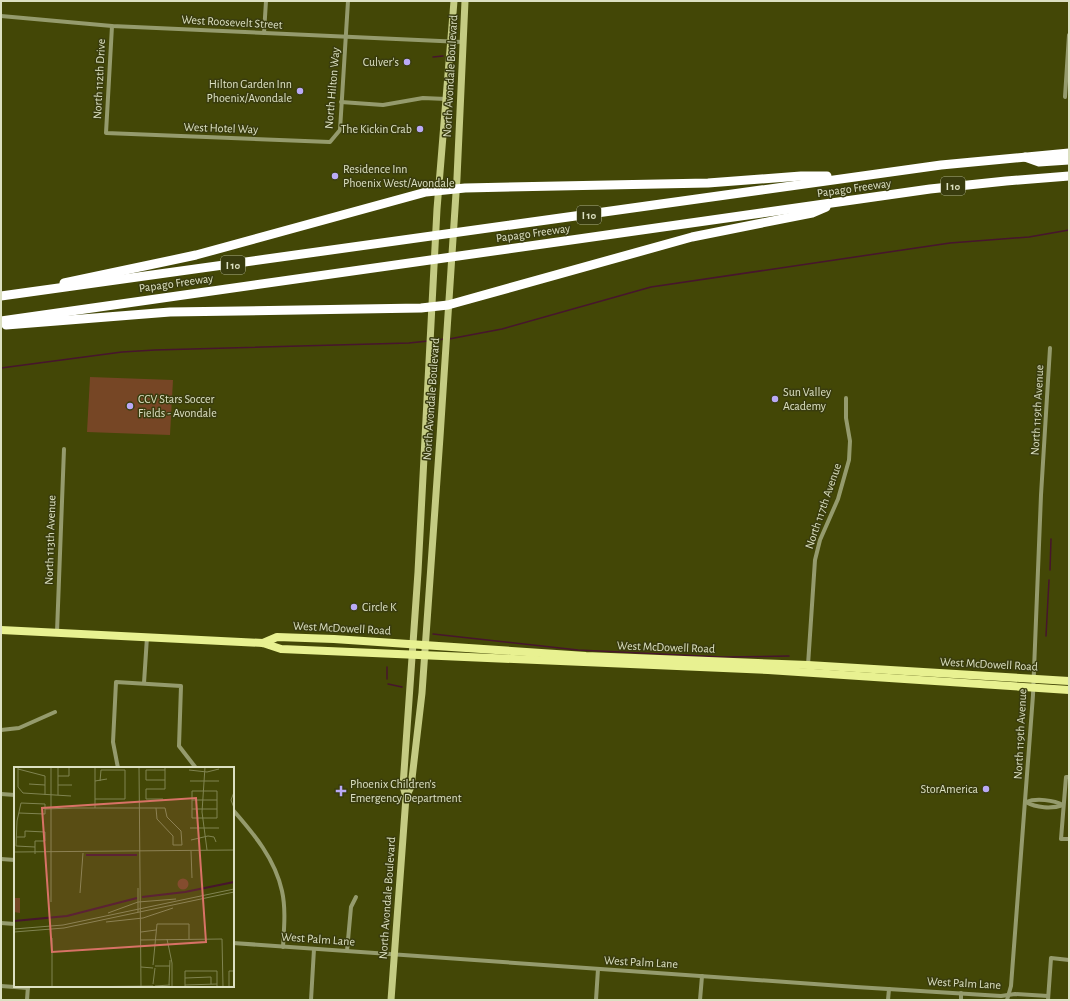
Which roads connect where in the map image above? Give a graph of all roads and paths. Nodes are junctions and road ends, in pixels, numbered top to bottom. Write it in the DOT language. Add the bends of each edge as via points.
graph roads {
  1 [pos="266,1"];
  2 [pos="348,1"];
  3 [pos="454,1"];
  4 [pos="465,1"];
  5 [pos="1,16"];
  6 [pos="112,26"];
  7 [pos="264,33"];
  8 [pos="1069,35"];
  9 [pos="346,37"];
  10 [pos="450,42"];
  11 [pos="462,42"];
  12 [pos="1065,97"];
  13 [pos="446,99"];
  14 [pos="341,102"];
  15 [pos="106,133"];
  16 [pos="334,140"];
  17 [pos="1069,153"];
  18 [pos="1022,156"];
  19 [pos="1069,160"];
  20 [pos="1069,176"];
  21 [pos="856,177"];
  22 [pos="456,190"];
  23 [pos="438,191"];
  24 [pos="838,202"];
  25 [pos="38,291"];
  26 [pos="1,296"];
  27 [pos="448,305"];
  28 [pos="431,307"];
  29 [pos="1,321"];
  30 [pos="1,325"];
  31 [pos="1050,348"];
  32 [pos="846,398"];
  33 [pos="64,449"];
  34 [pos="421,497"];
  35 [pos="435,499"];
  36 [pos="1,630"];
  37 [pos="57,632"];
  38 [pos="147,637"];
  39 [pos="263,643"];
  40 [pos="413,643"];
  41 [pos="425,644"];
  42 [pos="412,656"];
  43 [pos="424,656"];
  44 [pos="808,669"];
  45 [pos="1069,681"];
  46 [pos="144,683"];
  47 [pos="1033,683"];
  48 [pos="1069,690"];
  49 [pos="55,712"];
  50 [pos="1,730"];
  51 [pos="118,767"];
  52 [pos="195,767"];
  53 [pos="1067,777"];
  54 [pos="1,794"];
  55 [pos="14,796"];
  56 [pos="406,797"];
  57 [pos="1026,802"];
  58 [pos="1064,805"];
  59 [pos="234,811"];
  60 [pos="1069,840"];
  61 [pos="1,859"];
  62 [pos="14,860"];
  63 [pos="356,897"];
  64 [pos="1,923"];
  65 [pos="14,924"];
  66 [pos="234,943"];
  67 [pos="283,947"];
  68 [pos="314,949"];
  69 [pos="347,951"];
  70 [pos="393,955"];
  71 [pos="1069,960"];
  72 [pos="598,969"];
  73 [pos="702,976"];
  74 [pos="1,986"];
  75 [pos="14,986"];
  76 [pos="28,987"];
  77 [pos="889,989"];
  78 [pos="961,993"];
  79 [pos="1007,998"];
  80 [pos="1048,998"];
  81 [pos="27,1000"];
  82 [pos="311,1000"];
  83 [pos="391,1000"];
  84 [pos="596,1000"];
  85 [pos="700,1000"];
  86 [pos="888,1000"];
  87 [pos="961,1000"];
  1 -- 7 [label="street"];
  2 -- 9 [label="street, North Hilton Way"];
  3 -- 10 [label="main road, North Avondale Boulevard"];
  4 -- 11 [label="main road, North Avondale Boulevard"];
  5 -- 6 [label="street, West Roosevelt Street"];
  6 -- 7 [label="street, West Roosevelt Street"];
  6 -- 15 [label="street, North 112th Drive"];
  7 -- 9 [label="street, West Roosevelt Street"];
  8 -- 12 [label="street"];
  9 -- 10 [label="street, West Roosevelt Street"];
  9 -- 14 [label="street, North Hilton Way"];
  10 -- 11 [label="street, West Roosevelt Street"];
  10 -- 13 [label="main road, North Avondale Boulevard"];
  11 -- 22 [label="main road, North Avondale Boulevard"];
  13 -- 14 [label="street" via="423,98 383,105"];
  13 -- 23 [label="main road, North Avondale Boulevard"];
  14 -- 16 [label="street, North Hilton Way" via="340,130"];
  15 -- 16 [label="street, West Hotel Way" via="325,142"];
  17 -- 18 [label="highway, Papago Freeway / I 10"];
  18 -- 19 [label="highway" via="1039,162"];
  18 -- 21 [label="highway, Papago Freeway / I 10"];
  20 -- 24 [label="highway, Papago Freeway / I 10" via="975,184"];
  21 -- 22 [label="highway" via="801,176 708,183"];
  21 -- 25 [label="highway, Papago Freeway / I 10"];
  22 -- 23 [label="highway"];
  22 -- 27 [label="main road, North Avondale Boulevard"];
  23 -- 25 [label="highway" via="426,192 196,254 68,281"];
  23 -- 28 [label="main road, North Avondale Boulevard"];
  24 -- 27 [label="highway" via="812,213 692,237"];
  24 -- 29 [label="highway, Papago Freeway / I 10"];
  25 -- 26 [label="highway, Papago Freeway / I 10"];
  27 -- 28 [label="highway"];
  27 -- 35 [label="main road, North Avondale Boulevard"];
  28 -- 30 [label="highway" via="177,312"];
  28 -- 34 [label="main road, North Avondale Boulevard"];
  31 -- 47 [label="street, North 119th Avenue"];
  32 -- 44 [label="street, North 117th Avenue" via="849,460 838,499 820,540 815,560"];
  33 -- 37 [label="street, North 113th Avenue"];
  34 -- 35 [label="main road"];
  34 -- 40 [label="main road, North Avondale Boulevard"];
  35 -- 41 [label="main road, North Avondale Boulevard"];
  36 -- 37 [label="main road, West McDowell Road"];
  37 -- 38 [label="main road, West McDowell Road"];
  38 -- 39 [label="main road, West McDowell Road"];
  38 -- 46 [label="street"];
  39 -- 40 [label="main road, West McDowell Road" via="277,637"];
  39 -- 42 [label="main road, West McDowell Road" via="281,649"];
  40 -- 41 [label="main road, West McDowell Road"];
  40 -- 42 [label="main road, North Avondale Boulevard"];
  41 -- 43 [label="main road, North Avondale Boulevard"];
  41 -- 44 [label="main road, West McDowell Road"];
  42 -- 43 [label="main road, West McDowell Road"];
  42 -- 56 [label="main road, North Avondale Boulevard" via="402,786"];
  43 -- 44 [label="main road, West McDowell Road"];
  43 -- 56 [label="main road, North Avondale Boulevard" via="412,787"];
  44 -- 47 [label="main road, West McDowell Road"];
  45 -- 47 [label="main road, West McDowell Road"];
  46 -- 51 [label="street" via="116,682 113,742"];
  46 -- 52 [label="street" via="180,686 179,746"];
  47 -- 48 [label="main road, West McDowell Road"];
  47 -- 57 [label="street, North 119th Avenue"];
  49 -- 50 [label="street" via="19,728"];
  53 -- 58 [label="street"];
  54 -- 55 [label="street"];
  56 -- 70 [label="main road, North Avondale Boulevard"];
  57 -- 58 [label="street" via="1032,806 1056,808"];
  57 -- 79 [label="street, North 119th Avenue" via="1011,986"];
  58 -- 60 [label="street" via="1061,839"];
  59 -- 67 [label="street" via="259,840 276,873 282,892"];
  61 -- 62 [label="street"];
  63 -- 69 [label="street" via="351,907"];
  64 -- 65 [label="street"];
  66 -- 67 [label="street, West Palm Lane"];
  67 -- 68 [label="street, West Palm Lane"];
  68 -- 69 [label="street, West Palm Lane"];
  68 -- 82 [label="street"];
  69 -- 70 [label="street, West Palm Lane"];
  70 -- 72 [label="street, West Palm Lane"];
  70 -- 83 [label="main road, North Avondale Boulevard"];
  71 -- 80 [label="street" via="1050,958"];
  72 -- 73 [label="street, West Palm Lane"];
  72 -- 84 [label="street"];
  73 -- 77 [label="street, West Palm Lane"];
  73 -- 85 [label="street"];
  74 -- 75 [label="street"];
  76 -- 81 [label="street"];
  77 -- 78 [label="street, West Palm Lane"];
  77 -- 86 [label="street"];
  78 -- 79 [label="street, West Palm Lane"];
  78 -- 87 [label="street"];
  79 -- 80 [label="street, West Palm Lane" via="1015,994"];
}
